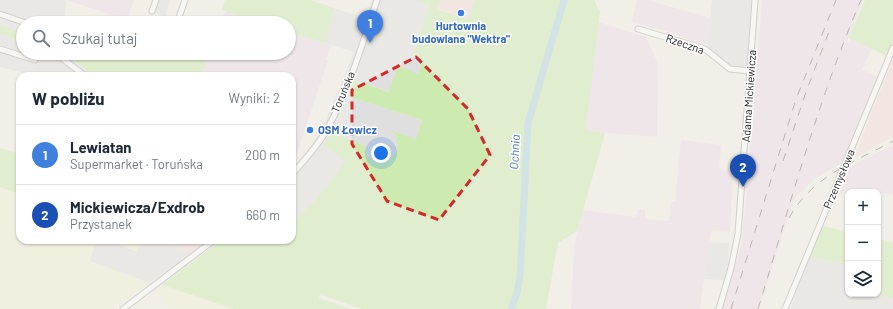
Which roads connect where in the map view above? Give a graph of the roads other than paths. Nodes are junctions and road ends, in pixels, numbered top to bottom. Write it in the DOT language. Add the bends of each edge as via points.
graph roads {
  1 [pos="156,0"];
  2 [pos="185,0"];
  3 [pos="377,0"];
  4 [pos="755,0"];
  5 [pos="152,11"];
  6 [pos="0,14"];
  7 [pos="179,16"];
  8 [pos="16,20"];
  9 [pos="638,29"];
  10 [pos="893,48"];
  11 [pos="0,49"];
  12 [pos="16,54"];
  13 [pos="65,60"];
  14 [pos="750,71"];
  15 [pos="80,72"];
  16 [pos="296,169"];
  17 [pos="209,244"];
  18 [pos="123,309"];
  19 [pos="719,309"];
  20 [pos="785,309"];
  1 -- 5 [label="street"];
  2 -- 7 [label="street"];
  3 -- 16 [label="street, Toruńska" via="355,63 326,131"];
  4 -- 14 [label="street, Adama Mickiewicza"];
  6 -- 8 [label="street"];
  9 -- 14 [label="street, Rzeczna" via="705,49 730,69"];
  10 -- 20 [label="street, Przemysłowa"];
  11 -- 12 [label="street"];
  13 -- 15 [label="street"];
  14 -- 19 [label="street, Adama Mickiewicza" via="738,234"];
  17 -- 18 [label="street"];
}
